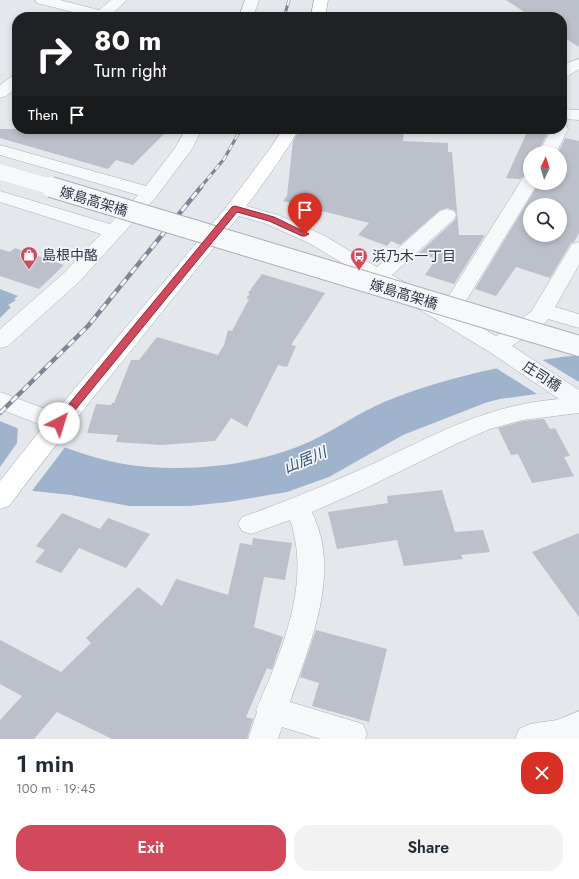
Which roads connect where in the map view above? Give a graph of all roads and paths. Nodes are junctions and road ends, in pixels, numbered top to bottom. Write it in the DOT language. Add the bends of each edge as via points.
graph roads {
  1 [pos="42,0"];
  2 [pos="120,0"];
  3 [pos="252,0"];
  4 [pos="321,0"];
  5 [pos="88,12"];
  6 [pos="108,12"];
  7 [pos="248,12"];
  8 [pos="319,12"];
  9 [pos="579,64"];
  10 [pos="567,70"];
  11 [pos="12,84"];
  12 [pos="0,93"];
  13 [pos="567,114"];
  14 [pos="579,115"];
  15 [pos="191,134"];
  16 [pos="288,134"];
  17 [pos="557,134"];
  18 [pos="551,146"];
  19 [pos="0,150"];
  20 [pos="0,172"];
  21 [pos="524,190"];
  22 [pos="150,193"];
  23 [pos="0,196"];
  24 [pos="235,209"];
  25 [pos="447,216"];
  26 [pos="114,232"];
  27 [pos="579,248"];
  28 [pos="380,275"];
  29 [pos="543,310"];
  30 [pos="446,316"];
  31 [pos="579,322"];
  32 [pos="0,341"];
  33 [pos="579,346"];
  34 [pos="503,350"];
  35 [pos="0,400"];
  36 [pos="578,401"];
  37 [pos="54,429"];
  38 [pos="5,493"];
  39 [pos="298,508"];
  40 [pos="252,524"];
  41 [pos="272,710"];
  42 [pos="579,725"];
  43 [pos="352,734"];
  44 [pos="263,739"];
  45 [pos="530,739"];
  1 -- 5 [label="street"];
  2 -- 6 [label="street"];
  3 -- 7 [label="street"];
  4 -- 8 [label="main road"];
  9 -- 10 [label="street"];
  11 -- 12 [label="street"];
  13 -- 14 [label="street"];
  15 -- 22 [label="street"];
  16 -- 24 [label="main road" via="278,152"];
  17 -- 18 [label="street"];
  19 -- 22 [label="street"];
  20 -- 33 [label="street, 嫁島高架橋, bridge"];
  21 -- 30 [label="street"];
  22 -- 26 [label="street"];
  23 -- 26 [label="street"];
  24 -- 28 [label="street, 庄司橋" via="271,219 316,239"];
  24 -- 37 [label="main road"];
  25 -- 28 [label="street"];
  26 -- 32 [label="street" via="72,277"];
  27 -- 29 [label="street"];
  28 -- 30 [label="street, 庄司橋"];
  29 -- 31 [label="street"];
  29 -- 34 [label="street" via="539,317"];
  30 -- 34 [label="street, 庄司橋"];
  34 -- 36 [label="street, 庄司橋"];
  35 -- 37 [label="street"];
  36 -- 39 [label="street" via="516,413 478,425"];
  37 -- 38 [label="main road"];
  39 -- 40 [label="street"];
  39 -- 41 [label="street" via="308,536 311,556 309,588 301,631"];
  41 -- 43 [label="street"];
  41 -- 44 [label="street"];
  42 -- 45 [label="street" via="557,734"];
}
